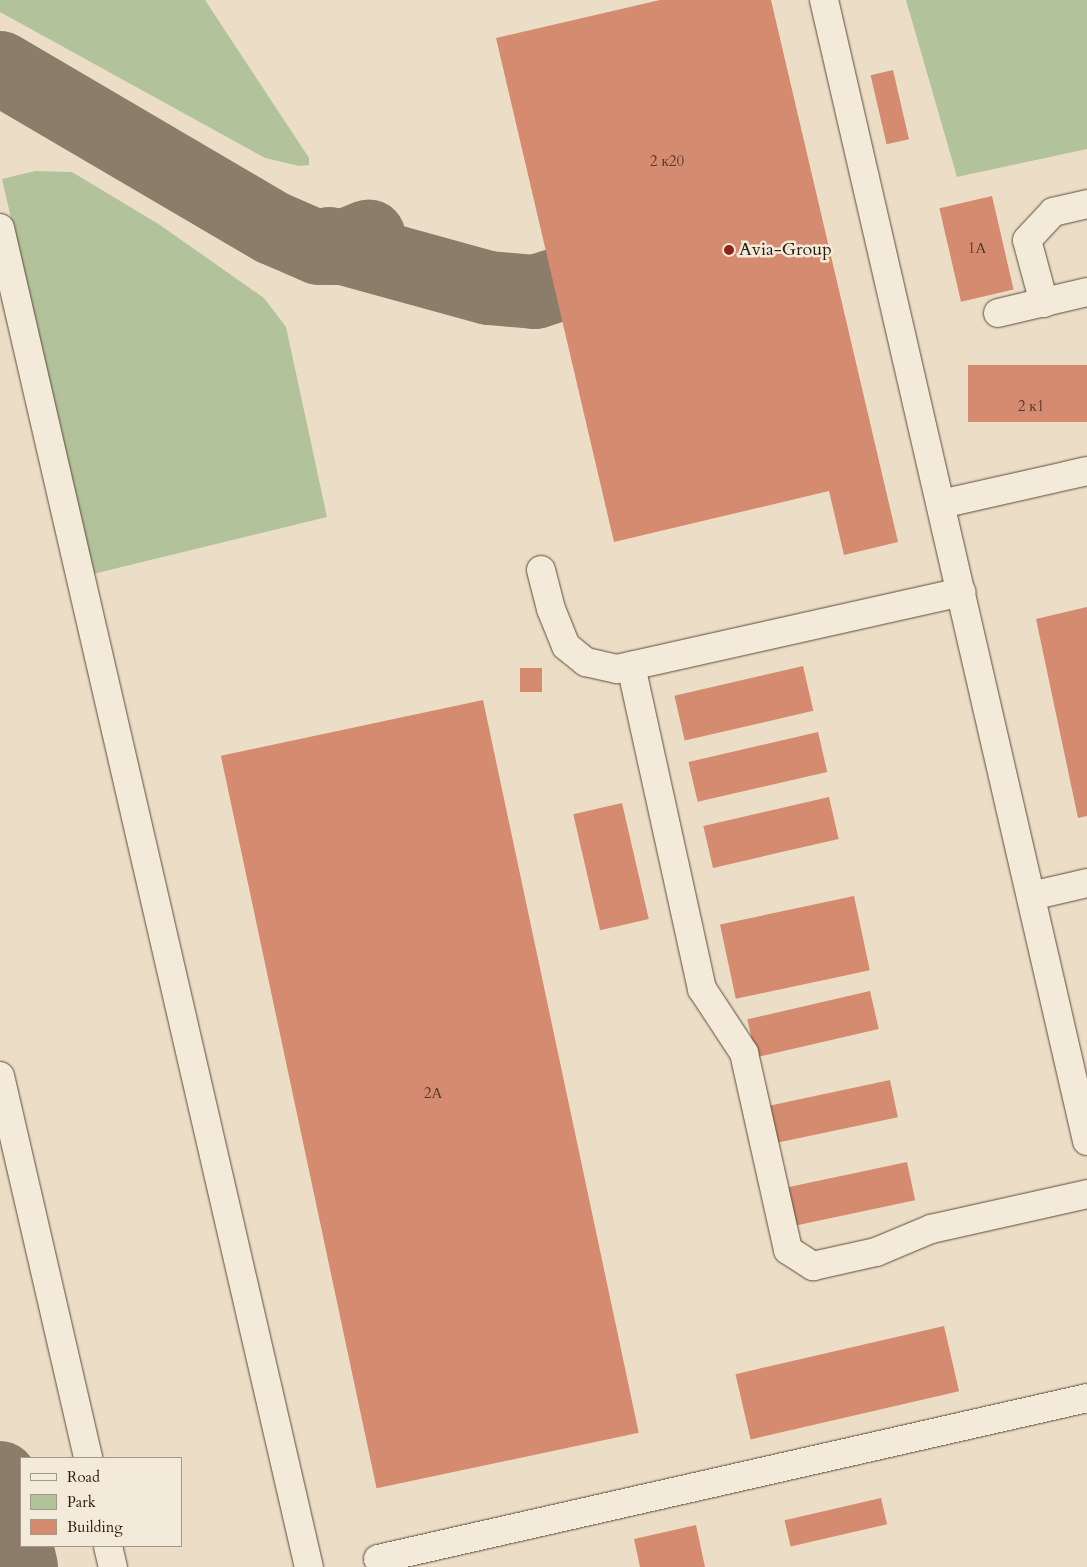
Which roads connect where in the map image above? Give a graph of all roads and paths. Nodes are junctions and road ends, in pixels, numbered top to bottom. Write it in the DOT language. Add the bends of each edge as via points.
graph roads {
  1 [pos="824,0"];
  2 [pos="1087,204"];
  3 [pos="0,228"];
  4 [pos="1087,292"];
  5 [pos="1044,303"];
  6 [pos="998,314"];
  7 [pos="1087,471"];
  8 [pos="941,504"];
  9 [pos="541,570"];
  10 [pos="961,592"];
  11 [pos="630,666"];
  12 [pos="1087,883"];
  13 [pos="1031,896"];
  14 [pos="0,1076"];
  15 [pos="1083,1108"];
  16 [pos="1087,1141"];
  17 [pos="1087,1194"];
  18 [pos="1087,1398"];
  19 [pos="88,1457"];
  20 [pos="108,1547"];
  21 [pos="378,1559"];
  22 [pos="113,1567"];
  23 [pos="308,1567"];
  1 -- 8 [label="lane"];
  2 -- 5 [label="lane" via="1053,212 1027,240"];
  3 -- 23 [label="lane"];
  4 -- 5 [label="lane"];
  5 -- 6 [label="lane"];
  7 -- 8 [label="lane"];
  8 -- 10 [label="lane"];
  9 -- 11 [label="lane" via="551,609 566,646 586,662 617,669"];
  10 -- 11 [label="lane"];
  10 -- 13 [label="lane"];
  11 -- 17 [label="lane" via="702,988 744,1053 788,1250 813,1266 876,1252 931,1229"];
  12 -- 13 [label="lane"];
  13 -- 15 [label="lane"];
  14 -- 19 [label="lane"];
  15 -- 16 [label="lane"];
  18 -- 21 [label="lane"];
  20 -- 22 [label="lane"];
}
